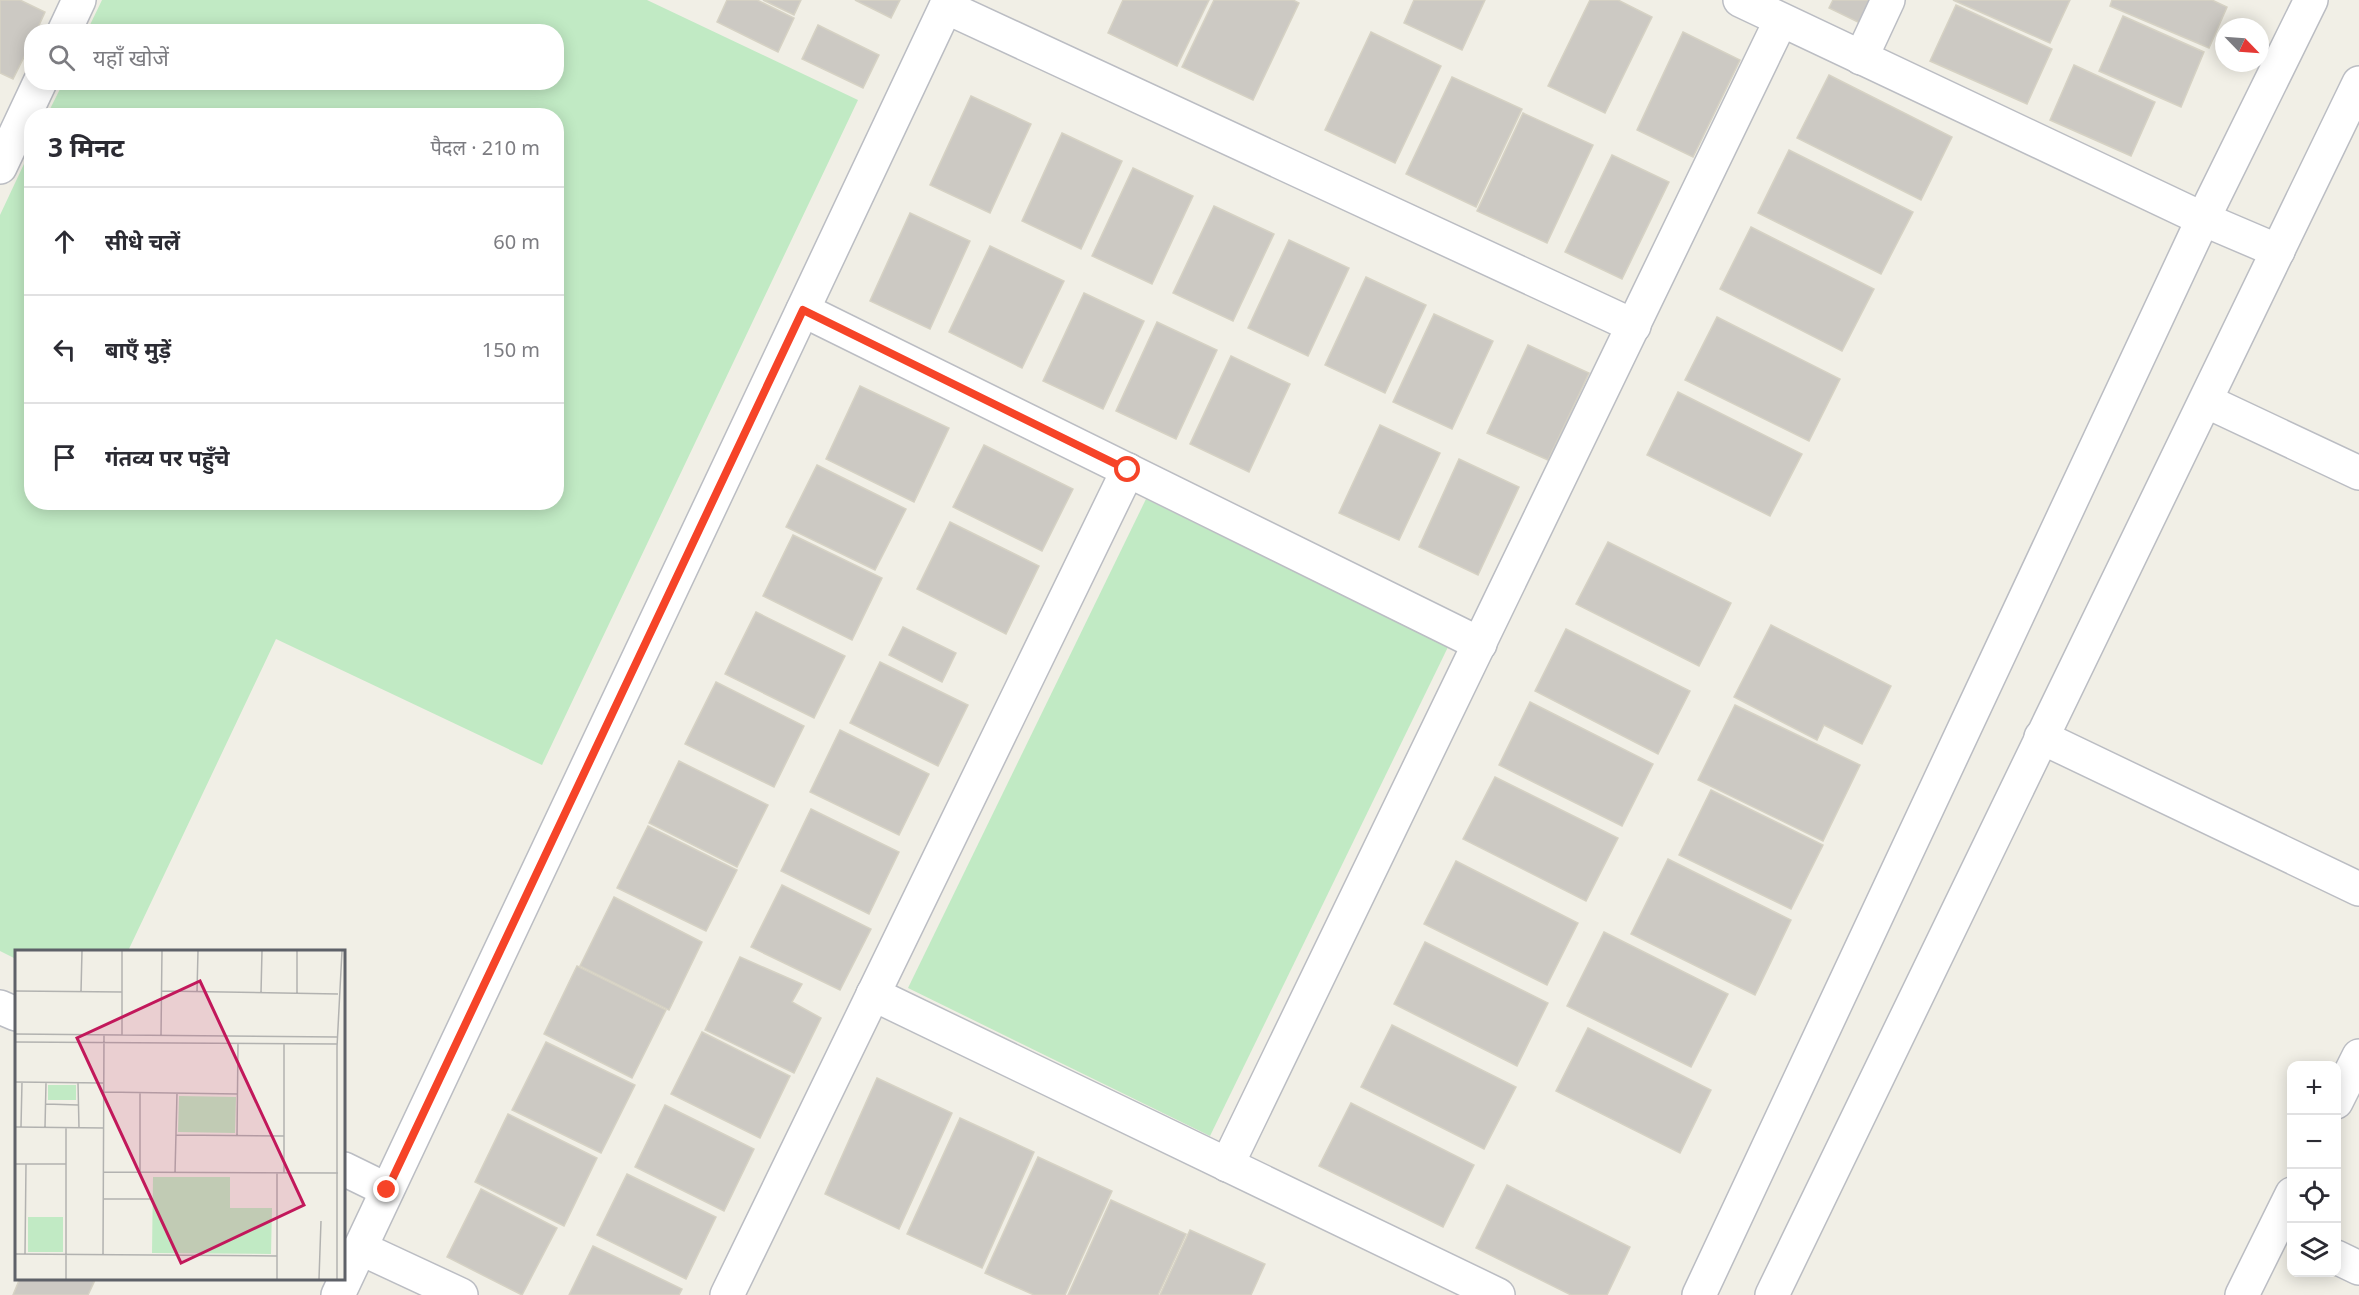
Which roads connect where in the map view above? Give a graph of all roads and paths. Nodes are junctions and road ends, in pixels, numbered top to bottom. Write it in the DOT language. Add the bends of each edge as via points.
graph roads {
  1 [pos="79,0"];
  2 [pos="1740,0"];
  3 [pos="1888,0"];
  4 [pos="2311,0"];
  5 [pos="947,3"];
  6 [pos="1781,20"];
  7 [pos="68,24"];
  8 [pos="1861,57"];
  9 [pos="2359,83"];
  10 [pos="36,90"];
  11 [pos="28,108"];
  12 [pos="24,116"];
  13 [pos="0,167"];
  14 [pos="2203,219"];
  15 [pos="2278,251"];
  16 [pos="803,310"];
  17 [pos="1634,326"];
  18 [pos="2206,401"];
  19 [pos="1128,470"];
  20 [pos="2359,473"];
  21 [pos="1480,644"];
  22 [pos="2042,737"];
  23 [pos="2359,889"];
  24 [pos="873,994"];
  25 [pos="0,1006"];
  26 [pos="15,1014"];
  27 [pos="2359,1056"];
  28 [pos="2341,1094"];
  29 [pos="1227,1166"];
  30 [pos="345,1169"];
  31 [pos="387,1190"];
  32 [pos="2287,1215"];
  33 [pos="2283,1231"];
  34 [pos="360,1248"];
  35 [pos="2341,1259"];
  36 [pos="2359,1268"];
  37 [pos="338,1295"];
  38 [pos="461,1295"];
  39 [pos="727,1295"];
  40 [pos="1498,1295"];
  41 [pos="1699,1295"];
  42 [pos="1772,1295"];
  43 [pos="2242,1295"];
  1 -- 7 [label="street"];
  2 -- 6 [label="street"];
  3 -- 8 [label="street"];
  4 -- 14 [label="street"];
  5 -- 16 [label="street"];
  5 -- 17 [label="street"];
  6 -- 8 [label="street"];
  6 -- 17 [label="street"];
  8 -- 14 [label="street"];
  9 -- 15 [label="street"];
  10 -- 11 [label="street"];
  12 -- 13 [label="street"];
  14 -- 15 [label="street"];
  14 -- 41 [label="street"];
  15 -- 18 [label="street"];
  16 -- 19 [label="street"];
  16 -- 31 [label="street"];
  17 -- 21 [label="street"];
  18 -- 20 [label="street"];
  18 -- 22 [label="street"];
  19 -- 21 [label="street"];
  19 -- 24 [label="street"];
  21 -- 29 [label="street"];
  22 -- 23 [label="street"];
  22 -- 42 [label="street"];
  24 -- 29 [label="street"];
  24 -- 39 [label="street"];
  25 -- 26 [label="street"];
  27 -- 28 [label="street"];
  29 -- 40 [label="street"];
  30 -- 31 [label="street"];
  31 -- 34 [label="street"];
  32 -- 33 [label="street"];
  33 -- 43 [label="street"];
  34 -- 37 [label="street"];
  34 -- 38 [label="street"];
  35 -- 36 [label="street"];
}
